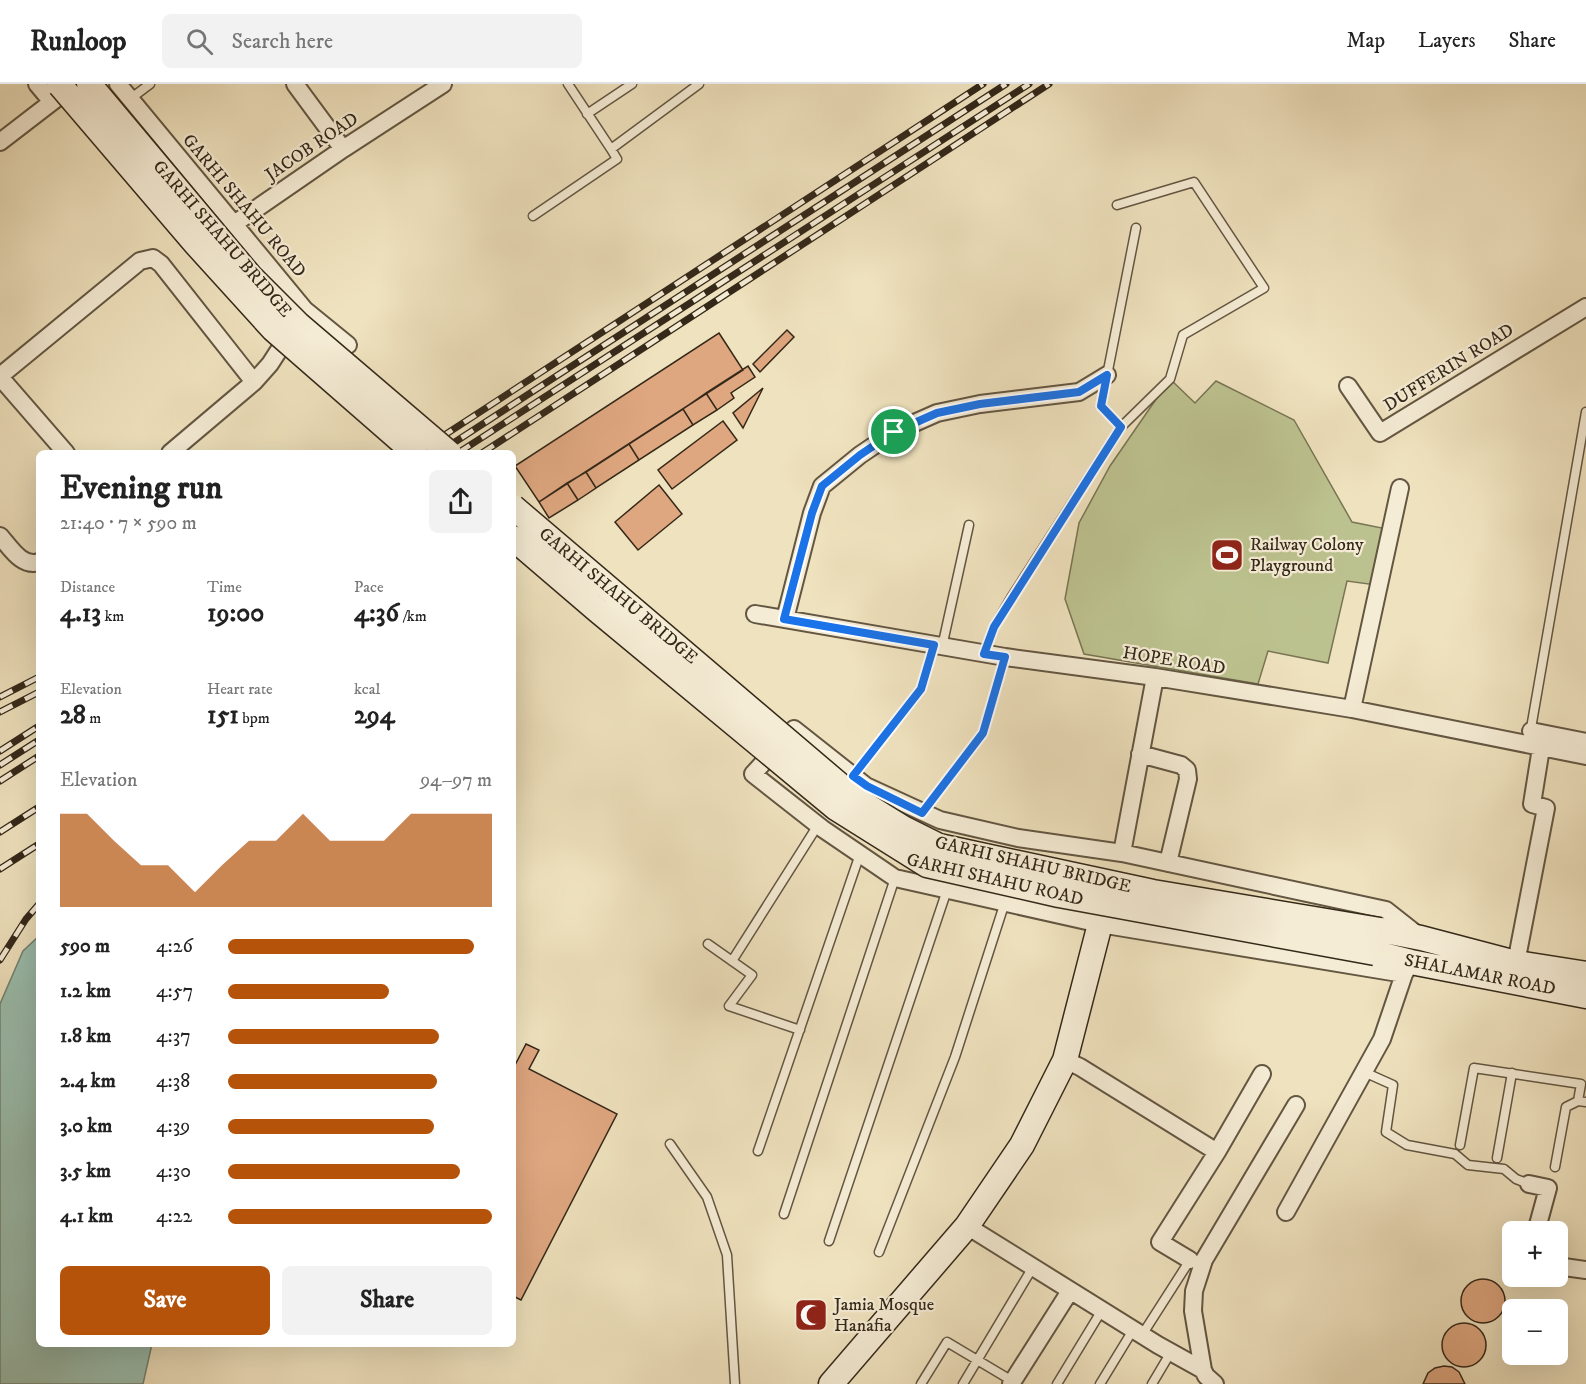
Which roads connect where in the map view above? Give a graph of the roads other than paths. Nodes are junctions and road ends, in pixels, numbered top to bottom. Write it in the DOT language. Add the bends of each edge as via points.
graph roads {
  1 [pos="37,84"];
  2 [pos="75,84"];
  3 [pos="89,84"];
  4 [pos="118,84"];
  5 [pos="150,84"];
  6 [pos="295,84"];
  7 [pos="443,84"];
  8 [pos="568,84"];
  9 [pos="632,84"];
  10 [pos="699,84"];
  11 [pos="57,90"];
  12 [pos="130,99"];
  13 [pos="587,114"];
  14 [pos="0,142"];
  15 [pos="343,149"];
  16 [pos="611,149"];
  17 [pos="1117,205"];
  18 [pos="533,216"];
  19 [pos="234,224"];
  20 [pos="1136,228"];
  21 [pos="1586,307"];
  22 [pos="305,310"];
  23 [pos="348,345"];
  24 [pos="1107,375"];
  25 [pos="0,376"];
  26 [pos="254,382"];
  27 [pos="1348,386"];
  28 [pos="1586,412"];
  29 [pos="1121,427"];
  30 [pos="63,450"];
  31 [pos="174,450"];
  32 [pos="412,450"];
  33 [pos="445,450"];
  34 [pos="1400,488"];
  35 [pos="516,510"];
  36 [pos="969,525"];
  37 [pos="0,536"];
  38 [pos="516,541"];
  39 [pos="36,563"];
  40 [pos="755,614"];
  41 [pos="784,619"];
  42 [pos="938,646"];
  43 [pos="984,654"];
  44 [pos="1005,657"];
  45 [pos="1155,677"];
  46 [pos="1352,709"];
  47 [pos="1533,741"];
  48 [pos="1586,742"];
  49 [pos="1140,754"];
  50 [pos="1586,756"];
  51 [pos="853,776"];
  52 [pos="922,813"];
  53 [pos="818,825"];
  54 [pos="1122,853"];
  55 [pos="860,854"];
  56 [pos="1168,863"];
  57 [pos="895,878"];
  58 [pos="947,890"];
  59 [pos="1005,902"];
  60 [pos="1100,924"];
  61 [pos="1421,938"];
  62 [pos="1377,942"];
  63 [pos="708,944"];
  64 [pos="732,961"];
  65 [pos="1516,963"];
  66 [pos="1407,968"];
  67 [pos="1586,975"];
  68 [pos="1586,996"];
  69 [pos="800,1030"];
  70 [pos="1065,1060"];
  71 [pos="1364,1072"];
  72 [pos="1512,1073"];
  73 [pos="1262,1074"];
  74 [pos="1582,1102"];
  75 [pos="1296,1106"];
  76 [pos="670,1144"];
  77 [pos="1460,1145"];
  78 [pos="758,1151"];
  79 [pos="1217,1152"];
  80 [pos="1497,1158"];
  81 [pos="1555,1167"];
  82 [pos="1529,1184"];
  83 [pos="1286,1212"];
  84 [pos="784,1214"];
  85 [pos="1539,1221"];
  86 [pos="967,1226"];
  87 [pos="829,1241"];
  88 [pos="879,1252"];
  89 [pos="1190,1260"];
  90 [pos="1033,1268"];
  91 [pos="1568,1268"];
  92 [pos="1586,1270"];
  93 [pos="1070,1291"];
  94 [pos="1102,1310"];
  95 [pos="1138,1333"];
  96 [pos="1170,1352"];
  97 [pos="978,1360"];
  98 [pos="1206,1379"];
  99 [pos="1014,1383"];
  100 [pos="735,1384"];
  101 [pos="831,1384"];
  102 [pos="921,1384"];
  103 [pos="963,1384"];
  104 [pos="1057,1384"];
  105 [pos="1100,1384"];
  106 [pos="1152,1384"];
  1 -- 11 [label="street"];
  2 -- 11 [label="street"];
  3 -- 33 [label="main road, GARHI SHAHU BRIDGE, bridge" via="250,276 298,324"];
  4 -- 12 [label="street, GARHI SHAHU ROAD"];
  5 -- 12 [label="lane"];
  6 -- 15 [label="street"];
  7 -- 15 [label="street, JACOB ROAD"];
  8 -- 13 [label="lane"];
  9 -- 13 [label="lane"];
  10 -- 16 [label="lane"];
  11 -- 14 [label="street"];
  11 -- 32 [label="main road, GARHI SHAHU BRIDGE, bridge" via="273,329"];
  12 -- 19 [label="street, GARHI SHAHU ROAD"];
  13 -- 16 [label="lane"];
  15 -- 19 [label="street, JACOB ROAD"];
  16 -- 18 [label="lane" via="616,159"];
  17 -- 29 [label="lane" via="1194,182 1264,288 1183,335 1170,379"];
  19 -- 22 [label="street, GARHI SHAHU ROAD"];
  20 -- 24 [label="lane"];
  21 -- 27 [label="street, DUFFERIN ROAD" via="1380,433"];
  22 -- 23 [label="street, GARHI SHAHU ROAD"];
  22 -- 26 [label="street"];
  24 -- 29 [label="lane" via="1101,406"];
  24 -- 41 [label="street" via="1079,392 937,413 894,432 860,455 822,486"];
  25 -- 26 [label="street" via="140,261 153,258"];
  25 -- 30 [label="street"];
  26 -- 31 [label="street"];
  28 -- 47 [label="lane"];
  29 -- 43 [label="lane" via="1011,597"];
  34 -- 46 [label="street"];
  35 -- 62 [label="main road, GARHI SHAHU BRIDGE, bridge" via="856,799 903,828 939,846"];
  36 -- 42 [label="lane"];
  37 -- 39 [label="street" via="25,562"];
  38 -- 62 [label="main road, GARHI SHAHU BRIDGE, bridge" via="836,808 927,865 1059,895"];
  40 -- 41 [label="street, HOPE ROAD"];
  41 -- 42 [label="street, HOPE ROAD"];
  42 -- 43 [label="street, HOPE ROAD"];
  42 -- 51 [label="lane" via="921,689"];
  43 -- 44 [label="street, HOPE ROAD"];
  44 -- 45 [label="street, HOPE ROAD"];
  44 -- 52 [label="lane" via="983,733"];
  45 -- 46 [label="street, HOPE ROAD"];
  45 -- 49 [label="street"];
  46 -- 47 [label="street, HOPE ROAD"];
  47 -- 48 [label="street"];
  47 -- 50 [label="street, HOPE ROAD"];
  47 -- 65 [label="street" via="1532,804 1546,808"];
  49 -- 54 [label="street"];
  49 -- 56 [label="street" via="1187,770"];
  51 -- 52 [label="street, GARHI SHAHU ROAD"];
  51 -- 53 [label="street, GARHI SHAHU ROAD" via="794,729 753,774"];
  52 -- 54 [label="street, GARHI SHAHU ROAD" via="1018,838"];
  53 -- 55 [label="street, GARHI SHAHU ROAD"];
  53 -- 64 [label="lane"];
  54 -- 56 [label="street, GARHI SHAHU ROAD"];
  55 -- 57 [label="street, GARHI SHAHU ROAD"];
  55 -- 69 [label="lane"];
  56 -- 61 [label="street, GARHI SHAHU ROAD" via="1386,910"];
  57 -- 58 [label="street, GARHI SHAHU ROAD"];
  57 -- 84 [label="lane"];
  58 -- 59 [label="street, GARHI SHAHU ROAD"];
  58 -- 87 [label="lane"];
  59 -- 60 [label="street, GARHI SHAHU ROAD"];
  59 -- 88 [label="lane" via="955,1057"];
  60 -- 66 [label="street, GARHI SHAHU ROAD"];
  60 -- 70 [label="main road"];
  61 -- 62 [label="main road, SHALAMAR ROAD"];
  61 -- 65 [label="main road, SHALAMAR ROAD"];
  62 -- 66 [label="main road, SHALAMAR ROAD"];
  63 -- 64 [label="lane"];
  64 -- 69 [label="lane" via="752,975 729,1006"];
  65 -- 67 [label="main road, SHALAMAR ROAD"];
  66 -- 68 [label="main road, SHALAMAR ROAD"];
  66 -- 71 [label="street" via="1382,1039"];
  69 -- 78 [label="lane"];
  70 -- 79 [label="street"];
  70 -- 86 [label="main road" via="1023,1145"];
  71 -- 82 [label="lane" via="1394,1086 1386,1132 1407,1144 1455,1154 1468,1165 1504,1169"];
  71 -- 83 [label="street"];
  72 -- 74 [label="lane" via="1581,1084"];
  72 -- 77 [label="lane" via="1474,1068"];
  72 -- 80 [label="lane"];
  73 -- 79 [label="street"];
  74 -- 81 [label="lane" via="1566,1107"];
  75 -- 98 [label="street" via="1204,1260 1194,1291 1193,1311"];
  76 -- 100 [label="lane" via="707,1197 727,1255"];
  79 -- 89 [label="street" via="1160,1242"];
  82 -- 85 [label="street" via="1548,1188"];
  86 -- 90 [label="street"];
  86 -- 101 [label="main road"];
  89 -- 95 [label="lane"];
  90 -- 93 [label="street"];
  90 -- 97 [label="lane"];
  91 -- 92 [label="street"];
  93 -- 94 [label="street"];
  93 -- 99 [label="street"];
  94 -- 95 [label="street"];
  94 -- 104 [label="lane"];
  95 -- 96 [label="street"];
  95 -- 105 [label="lane"];
  96 -- 98 [label="street"];
  96 -- 106 [label="lane"];
  97 -- 99 [label="lane"];
  97 -- 102 [label="lane" via="947,1342"];
  97 -- 103 [label="lane"];
}
